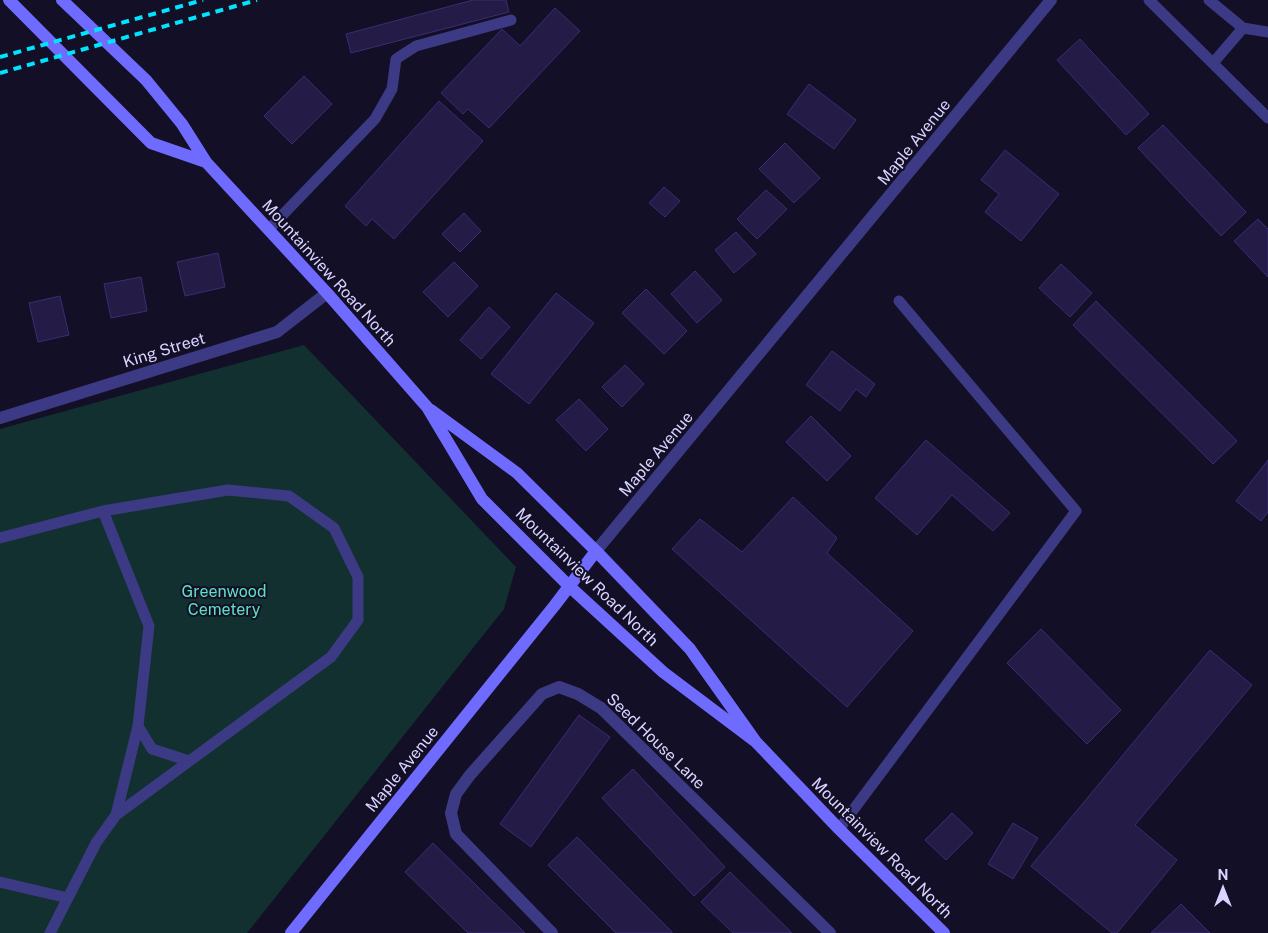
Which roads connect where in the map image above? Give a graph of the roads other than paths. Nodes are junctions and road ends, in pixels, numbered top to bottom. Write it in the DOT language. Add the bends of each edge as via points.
graph roads {
  1 [pos="9,0"];
  2 [pos="62,0"];
  3 [pos="1051,0"];
  4 [pos="1149,0"];
  5 [pos="1209,0"];
  6 [pos="511,20"];
  7 [pos="1243,28"];
  8 [pos="1268,32"];
  9 [pos="1213,63"];
  10 [pos="1268,118"];
  11 [pos="206,162"];
  12 [pos="269,229"];
  13 [pos="326,293"];
  14 [pos="899,301"];
  15 [pos="427,407"];
  16 [pos="0,418"];
  17 [pos="103,511"];
  18 [pos="0,538"];
  19 [pos="596,551"];
  20 [pos="570,586"];
  21 [pos="138,726"];
  22 [pos="756,742"];
  23 [pos="188,761"];
  24 [pos="116,814"];
  25 [pos="839,829"];
  26 [pos="0,882"];
  27 [pos="68,898"];
  28 [pos="50,933"];
  29 [pos="291,933"];
  30 [pos="552,933"];
  31 [pos="830,933"];
  32 [pos="944,933"];
  1 -- 11 [label="main road, Mountainview Road North" via="151,143"];
  2 -- 11 [label="main road, Mountainview Road North" via="146,80 182,124"];
  3 -- 19 [label="street, Maple Avenue"];
  4 -- 9 [label="lane"];
  5 -- 7 [label="lane"];
  6 -- 12 [label="lane" via="416,46 396,59 392,89 375,119"];
  7 -- 8 [label="lane"];
  7 -- 9 [label="lane"];
  9 -- 10 [label="lane"];
  11 -- 12 [label="main road, Mountainview Road North"];
  12 -- 13 [label="main road, Mountainview Road North"];
  13 -- 15 [label="main road, Mountainview Road North"];
  13 -- 16 [label="street, King Street" via="277,332"];
  14 -- 25 [label="lane" via="1076,511"];
  15 -- 19 [label="main road, Mountainview Road North" via="517,473"];
  15 -- 20 [label="main road, Mountainview Road North" via="482,499"];
  17 -- 18 [label="lane"];
  17 -- 21 [label="lane" via="149,626"];
  17 -- 23 [label="lane" via="228,490 289,496 334,528 358,577 358,620 331,657"];
  19 -- 20 [label="main road, Maple Avenue"];
  19 -- 22 [label="main road, Mountainview Road North" via="690,648"];
  20 -- 22 [label="main road, Mountainview Road North" via="663,672"];
  20 -- 29 [label="main road, Maple Avenue"];
  21 -- 23 [label="lane" via="152,749"];
  21 -- 24 [label="lane"];
  22 -- 25 [label="main road, Mountainview Road North"];
  23 -- 24 [label="lane"];
  24 -- 27 [label="lane"];
  25 -- 32 [label="main road, Mountainview Road North"];
  26 -- 27 [label="lane"];
  27 -- 28 [label="lane"];
  30 -- 31 [label="street, Seed House Lane" via="456,834 451,813 456,794 470,776 542,694 559,687 601,708"];
}
